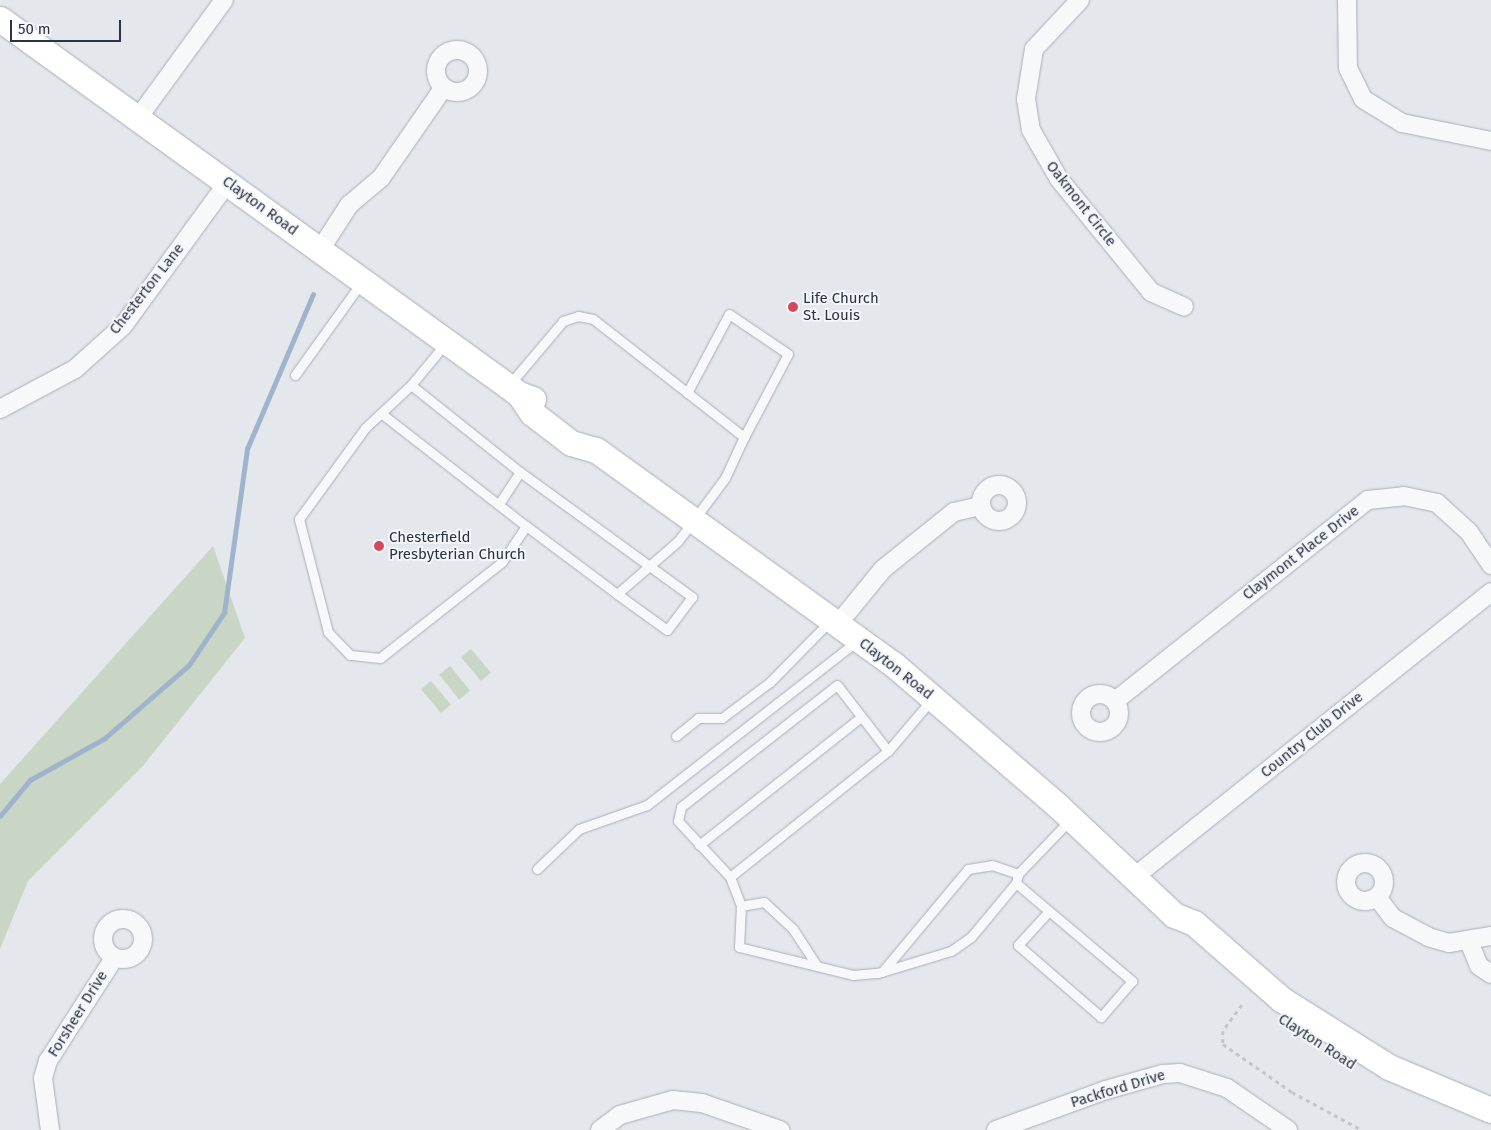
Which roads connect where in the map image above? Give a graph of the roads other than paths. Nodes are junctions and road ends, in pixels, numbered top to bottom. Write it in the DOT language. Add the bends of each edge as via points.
graph roads {
  1 [pos="224,0"];
  2 [pos="1080,0"];
  3 [pos="1347,0"];
  4 [pos="0,19"];
  5 [pos="442,90"];
  6 [pos="138,118"];
  7 [pos="1491,141"];
  8 [pos="228,182"];
  9 [pos="320,250"];
  10 [pos="363,280"];
  11 [pos="1184,307"];
  12 [pos="447,342"];
  13 [pos="295,375"];
  14 [pos="411,386"];
  15 [pos="513,390"];
  16 [pos="687,393"];
  17 [pos="0,409"];
  18 [pos="382,414"];
  19 [pos="744,437"];
  20 [pos="520,472"];
  21 [pos="499,504"];
  22 [pos="981,506"];
  23 [pos="693,520"];
  24 [pos="526,526"];
  25 [pos="651,565"];
  26 [pos="1491,565"];
  27 [pos="1491,592"];
  28 [pos="616,594"];
  29 [pos="835,622"];
  30 [pos="859,639"];
  31 [pos="934,697"];
  32 [pos="1115,700"];
  33 [pos="861,717"];
  34 [pos="676,736"];
  35 [pos="888,751"];
  36 [pos="1071,819"];
  37 [pos="699,845"];
  38 [pos="537,869"];
  39 [pos="730,877"];
  40 [pos="1133,878"];
  41 [pos="1017,879"];
  42 [pos="1377,897"];
  43 [pos="741,906"];
  44 [pos="1049,911"];
  45 [pos="1174,915"];
  46 [pos="1491,936"];
  47 [pos="1469,942"];
  48 [pos="114,958"];
  49 [pos="817,966"];
  50 [pos="882,972"];
  51 [pos="1491,974"];
  52 [pos="1491,1110"];
  53 [pos="1491,1121"];
  54 [pos="50,1130"];
  55 [pos="600,1130"];
  56 [pos="780,1130"];
  57 [pos="996,1130"];
  58 [pos="1288,1130"];
  1 -- 6 [label="street"];
  2 -- 11 [label="street, Oakmont Circle" via="1034,49 1026,99 1031,130 1059,179 1151,292"];
  3 -- 7 [label="street" via="1348,68 1363,99 1402,123"];
  4 -- 6 [label="main road, Clayton Road"];
  5 -- 9 [label="street" via="381,178 349,205"];
  6 -- 8 [label="main road, Clayton Road"];
  8 -- 9 [label="main road, Clayton Road"];
  8 -- 17 [label="street, Chesterton Lane" via="123,326 75,368"];
  9 -- 10 [label="main road, Clayton Road"];
  10 -- 12 [label="main road, Clayton Road"];
  10 -- 13 [label="lane"];
  12 -- 14 [label="lane"];
  12 -- 15 [label="main road, Clayton Road"];
  14 -- 18 [label="lane"];
  14 -- 20 [label="lane"];
  15 -- 16 [label="lane" via="558,326 578,316 593,319"];
  15 -- 23 [label="main road, Clayton Road" via="541,401 583,431 596,450"];
  16 -- 19 [label="lane"];
  16 -- 19 [label="lane" via="729,314 788,354"];
  18 -- 21 [label="lane"];
  18 -- 24 [label="lane" via="366,428 299,519 328,632 350,655 380,658 502,562"];
  19 -- 23 [label="lane" via="725,478"];
  20 -- 21 [label="lane"];
  20 -- 25 [label="lane"];
  21 -- 24 [label="lane"];
  22 -- 29 [label="street" via="954,512 883,569"];
  23 -- 25 [label="lane" via="678,541"];
  23 -- 29 [label="main road, Clayton Road"];
  24 -- 28 [label="lane"];
  25 -- 28 [label="lane"];
  25 -- 28 [label="lane" via="692,597 667,630"];
  26 -- 32 [label="street, Claymont Place Drive" via="1469,532 1437,503 1404,496 1368,500"];
  27 -- 40 [label="street, Country Club Drive"];
  29 -- 30 [label="main road, Clayton Road"];
  29 -- 34 [label="lane" via="770,682 722,718 698,718"];
  30 -- 31 [label="main road, Clayton Road"];
  30 -- 38 [label="lane" via="647,805 579,829"];
  31 -- 35 [label="lane"];
  31 -- 36 [label="main road, Clayton Road"];
  33 -- 35 [label="lane"];
  33 -- 37 [label="lane"];
  33 -- 37 [label="lane" via="837,685 757,746 681,807 678,821"];
  35 -- 39 [label="lane"];
  36 -- 40 [label="main road, Clayton Road"];
  36 -- 41 [label="lane"];
  37 -- 39 [label="lane"];
  39 -- 43 [label="lane"];
  40 -- 45 [label="main road, Clayton Road"];
  41 -- 44 [label="lane"];
  41 -- 50 [label="lane" via="971,937 951,952"];
  41 -- 50 [label="lane" via="992,865 968,868"];
  42 -- 47 [label="street" via="1392,918 1414,931 1449,943"];
  43 -- 49 [label="lane" via="764,902 793,929"];
  43 -- 49 [label="lane" via="739,947"];
  44 -- 44 [label="lane" via="1132,981 1101,1017 1018,945"];
  45 -- 52 [label="main road, Clayton Road" via="1194,923 1281,1000 1363,1053"];
  45 -- 53 [label="main road, Clayton Road" via="1190,941 1309,1039 1424,1101"];
  46 -- 47 [label="street"];
  47 -- 51 [label="street" via="1480,966"];
  48 -- 54 [label="street, Forsheer Drive" via="48,1061 43,1078"];
  49 -- 50 [label="lane" via="853,975"];
  55 -- 56 [label="street" via="620,1115 673,1100 702,1103"];
  57 -- 58 [label="street, Packford Drive" via="1106,1090 1163,1074 1180,1073 1227,1088"];
}
